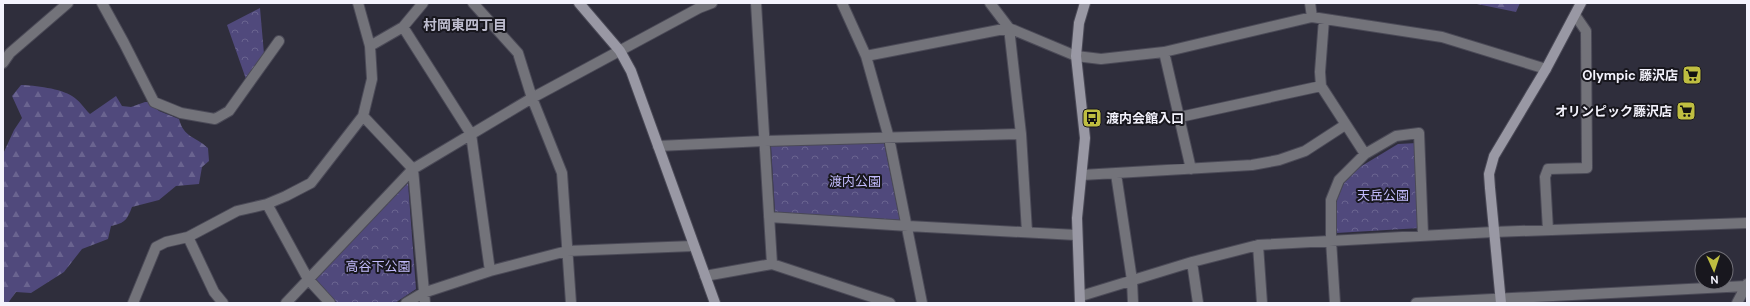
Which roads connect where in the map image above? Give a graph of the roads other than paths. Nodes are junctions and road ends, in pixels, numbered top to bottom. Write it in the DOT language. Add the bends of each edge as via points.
graph roads {
  1 [pos="68,3"];
  2 [pos="102,3"];
  3 [pos="358,3"];
  4 [pos="423,3"];
  5 [pos="473,3"];
  6 [pos="579,3"];
  7 [pos="712,3"];
  8 [pos="756,3"];
  9 [pos="842,3"];
  10 [pos="990,3"];
  11 [pos="1085,3"];
  12 [pos="1310,3"];
  13 [pos="1581,3"];
  14 [pos="696,6"];
  15 [pos="1575,15"];
  16 [pos="1312,17"];
  17 [pos="1324,18"];
  18 [pos="403,27"];
  19 [pos="1009,28"];
  20 [pos="279,41"];
  21 [pos="370,46"];
  22 [pos="620,50"];
  23 [pos="1164,52"];
  24 [pos="866,56"];
  25 [pos="1076,56"];
  26 [pos="3,63"];
  27 [pos="1546,69"];
  28 [pos="1321,86"];
  29 [pos="532,98"];
  30 [pos="362,116"];
  31 [pos="1180,117"];
  32 [pos="1345,125"];
  33 [pos="471,134"];
  34 [pos="1021,134"];
  35 [pos="890,138"];
  36 [pos="765,141"];
  37 [pos="658,146"];
  38 [pos="1365,154"];
  39 [pos="413,169"];
  40 [pos="1191,169"];
  41 [pos="1116,174"];
  42 [pos="1082,175"];
  43 [pos="266,204"];
  44 [pos="769,217"];
  45 [pos="1747,223"];
  46 [pos="908,226"];
  47 [pos="1548,230"];
  48 [pos="1028,232"];
  49 [pos="1494,232"];
  50 [pos="1076,235"];
  51 [pos="1423,235"];
  52 [pos="188,237"];
  53 [pos="1330,240"];
  54 [pos="1258,245"];
  55 [pos="693,246"];
  56 [pos="567,250"];
  57 [pos="1192,262"];
  58 [pos="772,264"];
  59 [pos="490,271"];
  60 [pos="704,276"];
  61 [pos="308,279"];
  62 [pos="1132,280"];
  63 [pos="1747,285"];
  64 [pos="424,298"];
  65 [pos="1081,299"];
  66 [pos="1500,301"];
  67 [pos="133,303"];
  68 [pos="222,303"];
  69 [pos="286,303"];
  70 [pos="330,303"];
  71 [pos="406,303"];
  72 [pos="571,303"];
  73 [pos="715,303"];
  74 [pos="890,303"];
  75 [pos="922,303"];
  76 [pos="1133,303"];
  77 [pos="1198,303"];
  78 [pos="1262,303"];
  79 [pos="1335,303"];
  80 [pos="1416,303"];
  81 [pos="1737,303"];
  1 -- 26 [label="street" via="10,53"];
  2 -- 20 [label="street" via="154,102 181,113 215,119 229,111"];
  3 -- 21 [label="street"];
  4 -- 18 [label="street"];
  5 -- 29 [label="street" via="518,53"];
  6 -- 22 [label="street"];
  7 -- 14 [label="street"];
  8 -- 36 [label="street"];
  9 -- 24 [label="street"];
  10 -- 19 [label="street"];
  11 -- 25 [label="street" via="1079,23"];
  12 -- 16 [label="street"];
  13 -- 15 [label="street"];
  14 -- 22 [label="street"];
  15 -- 27 [label="street"];
  15 -- 47 [label="street" via="1586,31 1587,168 1548,169 1545,177"];
  16 -- 17 [label="street"];
  16 -- 23 [label="street"];
  17 -- 27 [label="street" via="1442,37"];
  17 -- 28 [label="street"];
  18 -- 21 [label="street"];
  18 -- 33 [label="street"];
  19 -- 24 [label="street"];
  19 -- 25 [label="street"];
  19 -- 34 [label="street"];
  21 -- 30 [label="street" via="372,79"];
  22 -- 29 [label="street"];
  22 -- 37 [label="street" via="631,71"];
  23 -- 25 [label="street" via="1101,59"];
  23 -- 31 [label="street"];
  24 -- 35 [label="street"];
  25 -- 42 [label="street" via="1085,138"];
  27 -- 49 [label="street" via="1494,156 1489,174"];
  28 -- 31 [label="street"];
  28 -- 32 [label="street"];
  29 -- 33 [label="street"];
  29 -- 56 [label="street" via="562,173"];
  30 -- 39 [label="street"];
  30 -- 43 [label="street" via="311,183"];
  31 -- 40 [label="street"];
  32 -- 38 [label="street"];
  32 -- 40 [label="street" via="1304,152 1279,160 1252,165"];
  33 -- 39 [label="street"];
  33 -- 59 [label="street"];
  34 -- 35 [label="street"];
  34 -- 48 [label="street"];
  35 -- 36 [label="street"];
  35 -- 46 [label="street"];
  36 -- 37 [label="street"];
  36 -- 44 [label="street"];
  37 -- 55 [label="street"];
  38 -- 51 [label="street" via="1396,136 1419,133"];
  38 -- 53 [label="street" via="1339,180 1331,200"];
  39 -- 61 [label="street"];
  39 -- 64 [label="street"];
  40 -- 41 [label="street"];
  41 -- 42 [label="street"];
  41 -- 62 [label="street"];
  42 -- 50 [label="street"];
  43 -- 52 [label="street" via="237,211"];
  43 -- 61 [label="street"];
  44 -- 46 [label="street"];
  44 -- 58 [label="street"];
  45 -- 47 [label="street"];
  46 -- 48 [label="street"];
  46 -- 75 [label="street"];
  47 -- 49 [label="street"];
  48 -- 50 [label="street"];
  49 -- 51 [label="street"];
  49 -- 66 [label="street"];
  50 -- 65 [label="street"];
  51 -- 53 [label="street"];
  52 -- 67 [label="street" via="156,247"];
  52 -- 68 [label="street" via="214,292"];
  53 -- 54 [label="street"];
  53 -- 79 [label="street"];
  54 -- 57 [label="street"];
  54 -- 78 [label="street"];
  55 -- 56 [label="street"];
  55 -- 60 [label="street"];
  56 -- 59 [label="street"];
  56 -- 72 [label="street"];
  57 -- 62 [label="street"];
  57 -- 77 [label="street"];
  58 -- 60 [label="street"];
  58 -- 74 [label="street"];
  59 -- 64 [label="street"];
  60 -- 73 [label="street"];
  61 -- 69 [label="street"];
  61 -- 70 [label="street"];
  62 -- 65 [label="street"];
  62 -- 76 [label="street"];
  63 -- 66 [label="street"];
  63 -- 81 [label="street"];
  64 -- 71 [label="street"];
  66 -- 80 [label="street"];
}
